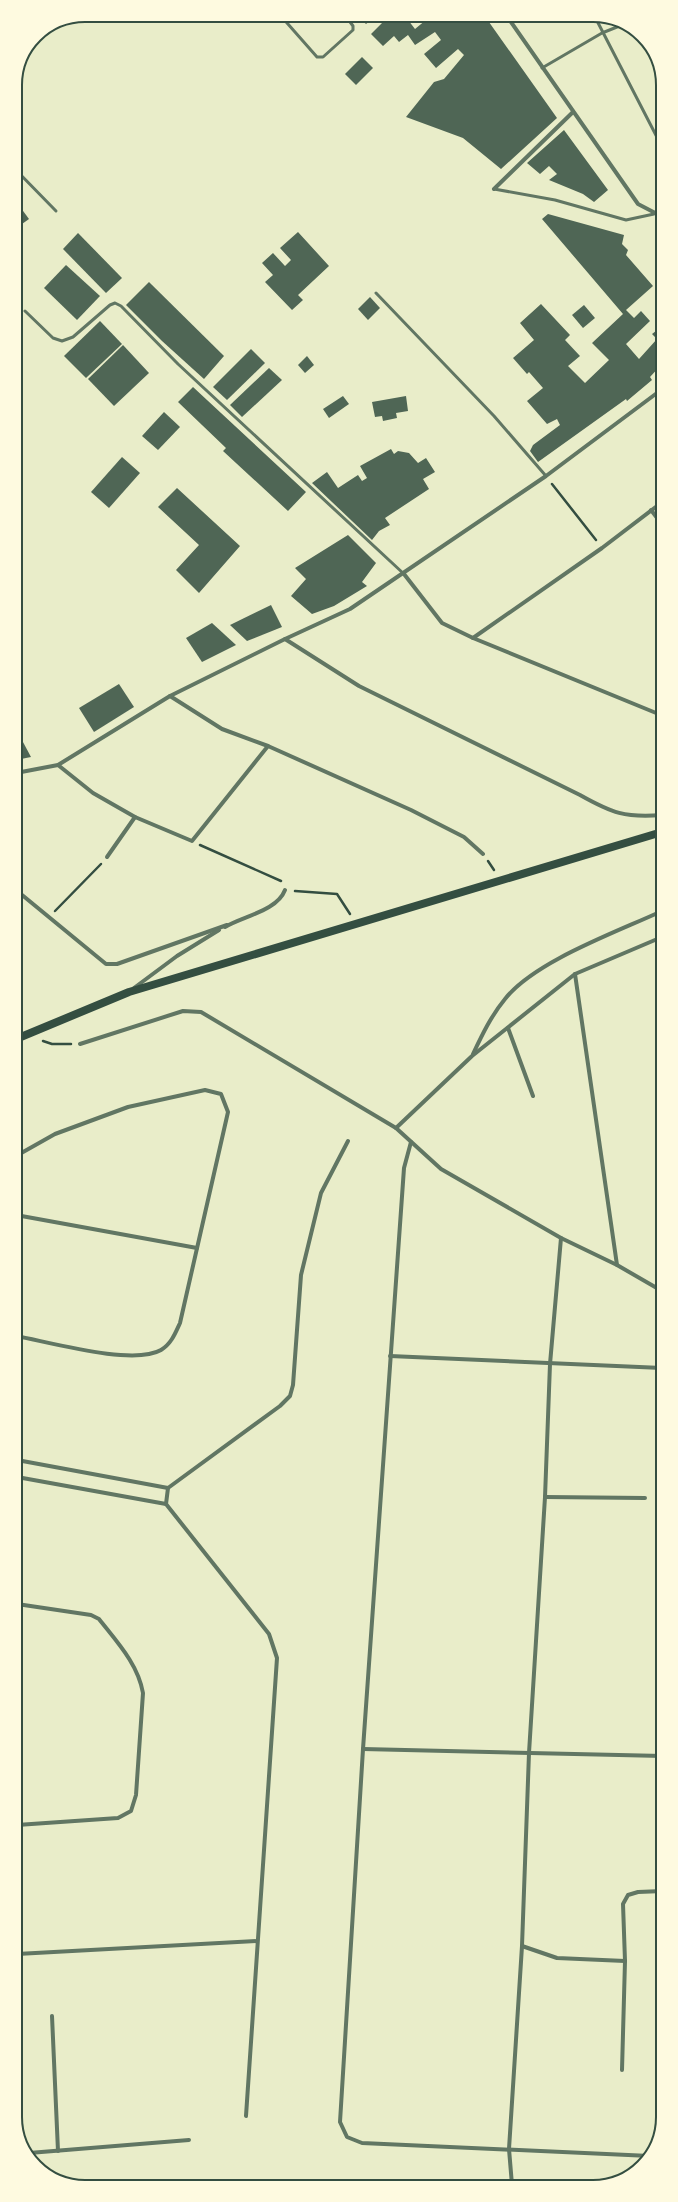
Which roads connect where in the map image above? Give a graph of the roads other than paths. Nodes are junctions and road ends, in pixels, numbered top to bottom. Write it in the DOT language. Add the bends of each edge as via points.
graph roads {
  1 [pos="286,22"];
  2 [pos="350,22"];
  3 [pos="511,22"];
  4 [pos="597,22"];
  5 [pos="617,27"];
  6 [pos="602,33"];
  7 [pos="542,68"];
  8 [pos="573,112"];
  9 [pos="656,136"];
  10 [pos="22,176"];
  11 [pos="494,188"];
  12 [pos="56,211"];
  13 [pos="654,214"];
  14 [pos="376,293"];
  15 [pos="25,312"];
  16 [pos="656,396"];
  17 [pos="546,476"];
  18 [pos="656,506"];
  19 [pos="651,510"];
  20 [pos="656,516"];
  21 [pos="404,574"];
  22 [pos="473,638"];
  23 [pos="285,639"];
  24 [pos="170,696"];
  25 [pos="656,713"];
  26 [pos="268,746"];
  27 [pos="58,765"];
  28 [pos="22,772"];
  29 [pos="656,816"];
  30 [pos="135,817"];
  31 [pos="656,834"];
  32 [pos="484,854"];
  33 [pos="107,857"];
  34 [pos="285,890"];
  35 [pos="22,895"];
  36 [pos="656,914"];
  37 [pos="227,925"];
  38 [pos="656,940"];
  39 [pos="575,974"];
  40 [pos="129,992"];
  41 [pos="508,1028"];
  42 [pos="22,1036"];
  43 [pos="80,1044"];
  44 [pos="472,1056"];
  45 [pos="533,1096"];
  46 [pos="396,1128"];
  47 [pos="348,1141"];
  48 [pos="411,1142"];
  49 [pos="22,1153"];
  50 [pos="22,1216"];
  51 [pos="561,1238"];
  52 [pos="197,1248"];
  53 [pos="617,1265"];
  54 [pos="656,1288"];
  55 [pos="22,1337"];
  56 [pos="390,1356"];
  57 [pos="550,1364"];
  58 [pos="656,1368"];
  59 [pos="22,1461"];
  60 [pos="22,1478"];
  61 [pos="168,1488"];
  62 [pos="545,1497"];
  63 [pos="645,1498"];
  64 [pos="166,1504"];
  65 [pos="22,1605"];
  66 [pos="363,1749"];
  67 [pos="528,1753"];
  68 [pos="656,1756"];
  69 [pos="22,1825"];
  70 [pos="656,1891"];
  71 [pos="257,1941"];
  72 [pos="522,1946"];
  73 [pos="22,1954"];
  74 [pos="625,1960"];
  75 [pos="52,2016"];
  76 [pos="622,2070"];
  77 [pos="246,2116"];
  78 [pos="189,2140"];
  79 [pos="510,2149"];
  80 [pos="58,2151"];
  81 [pos="34,2153"];
  82 [pos="642,2156"];
  83 [pos="512,2180"];
  1 -- 2 [label="lane" via="317,57 322,57 353,30"];
  3 -- 7 [label="street"];
  4 -- 6 [label="lane"];
  5 -- 6 [label="lane"];
  6 -- 7 [label="lane"];
  6 -- 9 [label="lane"];
  7 -- 8 [label="street"];
  8 -- 11 [label="street"];
  8 -- 13 [label="street" via="638,204"];
  10 -- 12 [label="lane"];
  11 -- 13 [label="lane" via="555,200 626,220"];
  14 -- 17 [label="lane" via="494,416"];
  15 -- 21 [label="lane" via="53,338 62,341 73,337 110,305 115,303 121,306 178,364"];
  16 -- 17 [label="street"];
  17 -- 21 [label="street"];
  18 -- 19 [label="street"];
  19 -- 20 [label="street"];
  19 -- 22 [label="street" via="602,548"];
  21 -- 22 [label="street" via="442,622"];
  21 -- 23 [label="street" via="350,609"];
  22 -- 25 [label="street"];
  23 -- 24 [label="street"];
  23 -- 29 [label="street" via="359,686 608,811 639,817"];
  24 -- 26 [label="street" via="222,729"];
  24 -- 27 [label="street"];
  26 -- 30 [label="street" via="192,841"];
  26 -- 32 [label="street" via="411,810 464,837"];
  27 -- 28 [label="street"];
  27 -- 30 [label="street" via="93,793"];
  30 -- 33 [label="street"];
  31 -- 40 [label="main road"];
  34 -- 37 [label="street" via="283,896 271,906"];
  35 -- 37 [label="street" via="106,964 117,964"];
  36 -- 44 [label="street" via="554,961 525,979 505,998 486,1027"];
  37 -- 40 [label="street" via="177,956"];
  38 -- 39 [label="street"];
  39 -- 41 [label="street"];
  39 -- 53 [label="street"];
  40 -- 42 [label="main road"];
  41 -- 44 [label="street"];
  41 -- 45 [label="street"];
  43 -- 46 [label="street" via="183,1011 201,1012"];
  44 -- 46 [label="street"];
  46 -- 48 [label="street"];
  47 -- 61 [label="street" via="322,1193 301,1275 290,1396"];
  48 -- 51 [label="street" via="441,1169"];
  48 -- 56 [label="street" via="404,1168"];
  49 -- 52 [label="street" via="55,1134 128,1107 205,1090 221,1094 228,1112"];
  50 -- 52 [label="street"];
  51 -- 53 [label="street"];
  51 -- 57 [label="street"];
  52 -- 55 [label="street" via="180,1323 173,1339 161,1350 143,1356 124,1356"];
  53 -- 54 [label="street"];
  56 -- 57 [label="street"];
  56 -- 66 [label="street"];
  57 -- 58 [label="street"];
  57 -- 62 [label="street"];
  59 -- 61 [label="street"];
  60 -- 64 [label="street"];
  61 -- 64 [label="street"];
  62 -- 63 [label="street"];
  62 -- 67 [label="street"];
  64 -- 71 [label="street" via="270,1634 277,1658"];
  65 -- 69 [label="street" via="91,1615 99,1619 134,1665 143,1693 136,1795 131,1811 118,1818"];
  66 -- 67 [label="street"];
  66 -- 79 [label="street" via="340,2122 347,2137 362,2144"];
  67 -- 68 [label="street"];
  67 -- 72 [label="street"];
  70 -- 74 [label="street" via="628,1895 623,1904"];
  71 -- 73 [label="street"];
  71 -- 77 [label="street"];
  72 -- 74 [label="street" via="557,1958"];
  72 -- 79 [label="street"];
  74 -- 76 [label="street"];
  75 -- 80 [label="street"];
  78 -- 80 [label="street"];
  79 -- 82 [label="street"];
  79 -- 83 [label="street"];
  80 -- 81 [label="street"];
}
